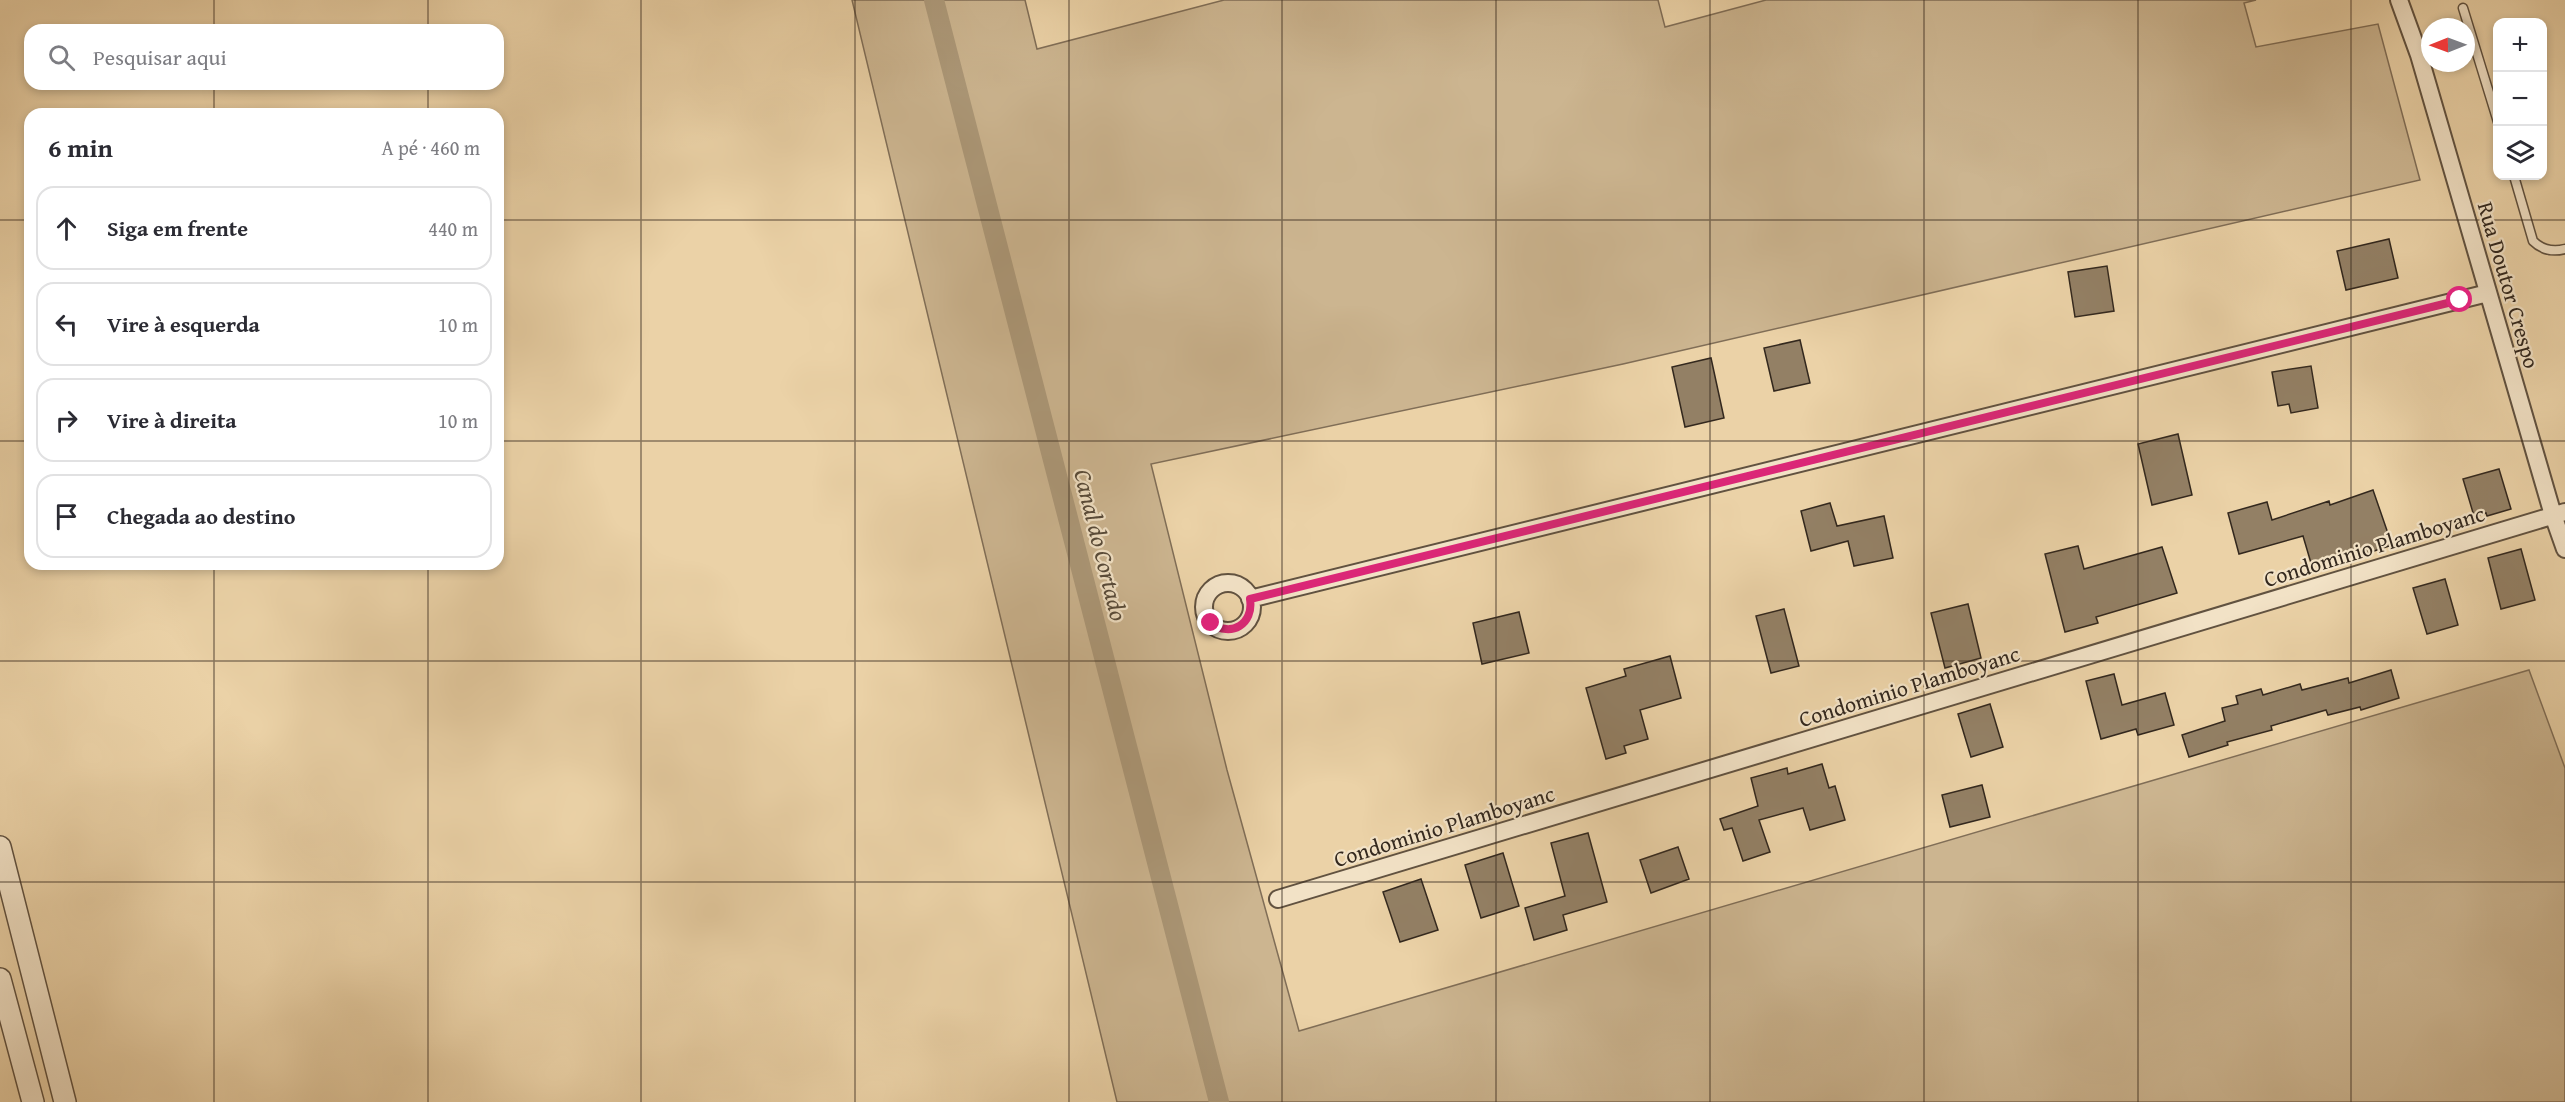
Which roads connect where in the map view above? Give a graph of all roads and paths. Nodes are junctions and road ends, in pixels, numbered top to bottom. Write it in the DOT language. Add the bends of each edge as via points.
graph roads {
  1 [pos="2399,0"];
  2 [pos="2463,8"];
  3 [pos="2493,106"];
  4 [pos="2515,180"];
  5 [pos="2565,249"];
  6 [pos="2488,293"];
  7 [pos="2559,513"];
  8 [pos="2565,549"];
  9 [pos="1250,599"];
  10 [pos="0,847"];
  11 [pos="1278,899"];
  12 [pos="0,979"];
  13 [pos="51,1047"];
  14 [pos="20,1053"];
  15 [pos="33,1102"];
  16 [pos="65,1102"];
  1 -- 6 [label="street, Rua Doutor Crespo" via="2419,55"];
  2 -- 3 [label="lane"];
  4 -- 5 [label="lane" via="2533,241 2548,250"];
  6 -- 7 [label="street, Rua Doutor Crespo"];
  6 -- 9 [label="street"];
  7 -- 8 [label="street, Rua Doutor Crespo"];
  7 -- 11 [label="street, Condominio Plamboyanc"];
  10 -- 13 [label="street"];
  12 -- 14 [label="street"];
  13 -- 14 [label="street"];
  13 -- 16 [label="street"];
  14 -- 15 [label="street"];
}
